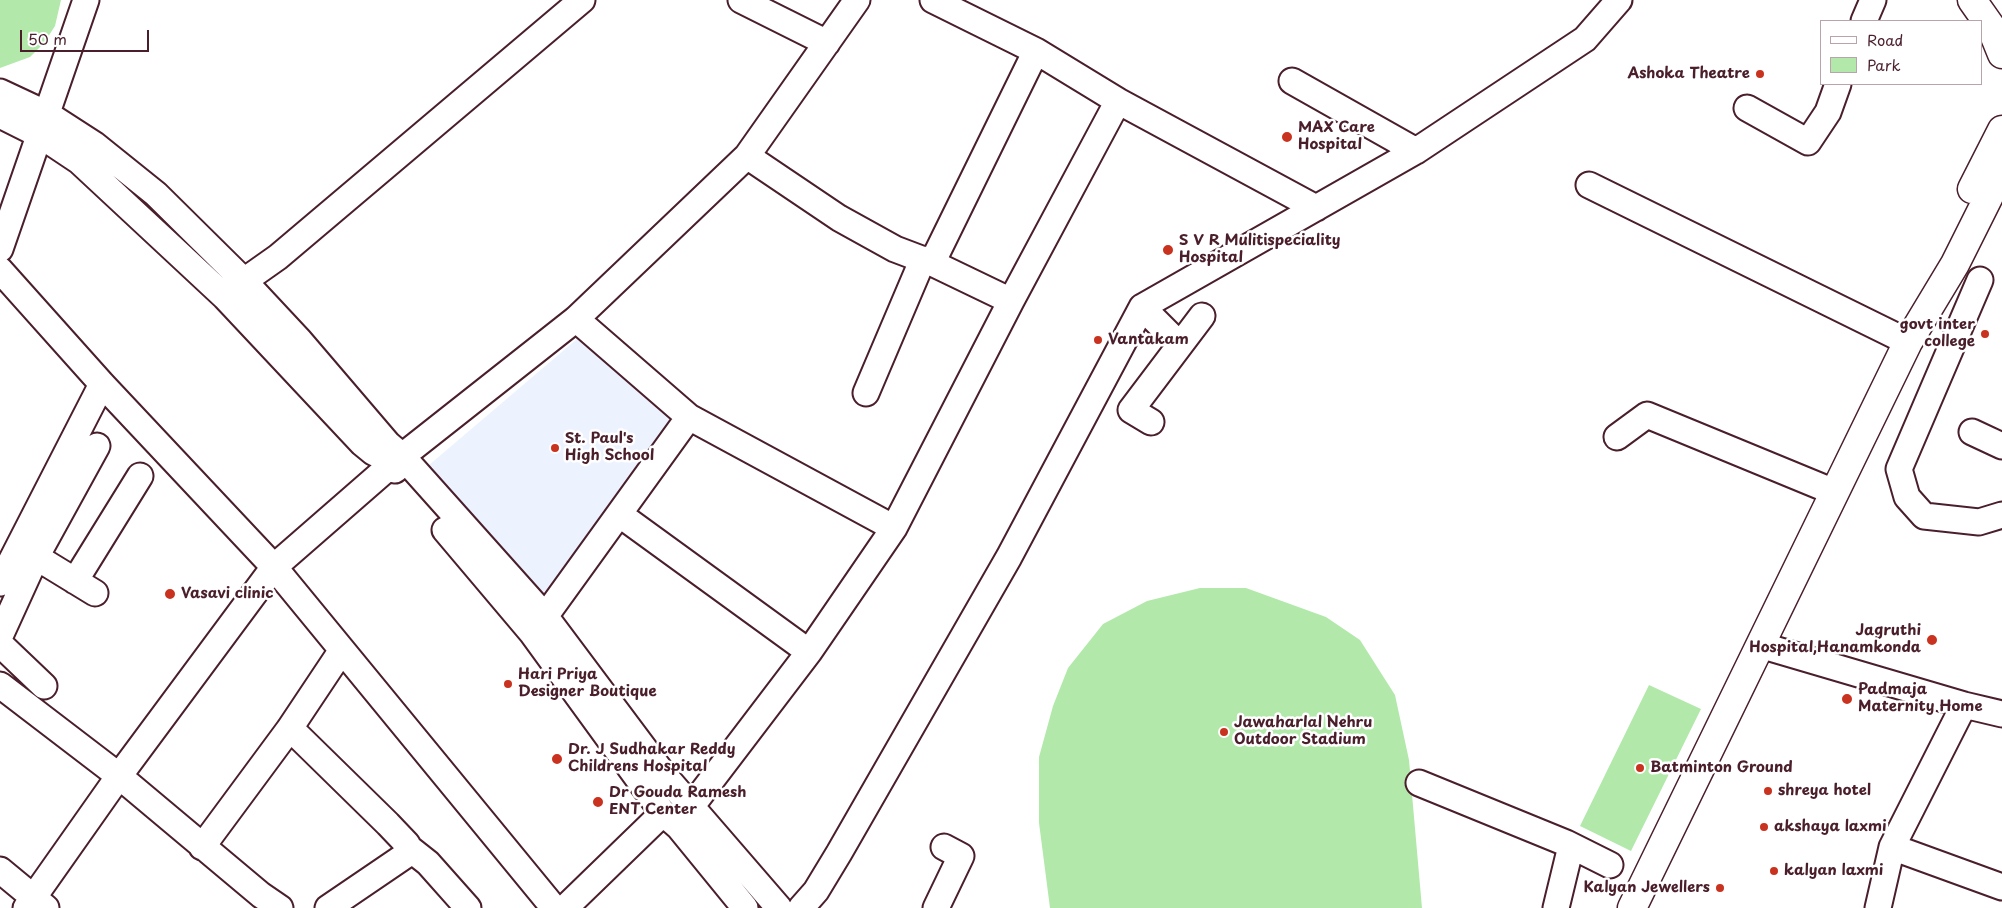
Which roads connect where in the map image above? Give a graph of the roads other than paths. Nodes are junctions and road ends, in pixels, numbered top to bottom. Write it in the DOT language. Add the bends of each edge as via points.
graph roads {
  1 [pos="86,0"];
  2 [pos="582,0"];
  3 [pos="741,0"];
  4 [pos="858,0"];
  5 [pos="933,0"];
  6 [pos="1618,0"];
  7 [pos="1873,0"];
  8 [pos="1972,0"];
  9 [pos="1864,20"];
  10 [pos="2002,23"];
  11 [pos="827,43"];
  12 [pos="1036,51"];
  13 [pos="2002,54"];
  14 [pos="1292,81"];
  15 [pos="1838,85"];
  16 [pos="0,92"];
  17 [pos="1118,101"];
  18 [pos="1747,108"];
  19 [pos="0,115"];
  20 [pos="44,124"];
  21 [pos="2002,130"];
  22 [pos="1416,151"];
  23 [pos="747,156"];
  24 [pos="2000,177"];
  25 [pos="1589,185"];
  26 [pos="1316,208"];
  27 [pos="0,249"];
  28 [pos="927,261"];
  29 [pos="0,270"];
  30 [pos="1980,280"];
  31 [pos="244,281"];
  32 [pos="1011,301"];
  33 [pos="1142,307"];
  34 [pos="1202,316"];
  35 [pos="576,320"];
  36 [pos="1908,342"];
  37 [pos="1180,345"];
  38 [pos="102,384"];
  39 [pos="866,393"];
  40 [pos="689,417"];
  41 [pos="1151,422"];
  42 [pos="1972,432"];
  43 [pos="1617,437"];
  44 [pos="97,446"];
  45 [pos="2002,446"];
  46 [pos="396,461"];
  47 [pos="140,476"];
  48 [pos="1834,492"];
  49 [pos="619,514"];
  50 [pos="2002,516"];
  51 [pos="894,528"];
  52 [pos="27,552"];
  53 [pos="274,567"];
  54 [pos="0,583"];
  55 [pos="539,625"];
  56 [pos="0,636"];
  57 [pos="0,644"];
  58 [pos="1760,645"];
  59 [pos="342,650"];
  60 [pos="809,652"];
  61 [pos="0,685"];
  62 [pos="44,686"];
  63 [pos="1964,705"];
  64 [pos="2002,714"];
  65 [pos="290,728"];
  66 [pos="119,776"];
  67 [pos="1419,783"];
  68 [pos="691,807"];
  69 [pos="663,813"];
  70 [pos="1571,846"];
  71 [pos="202,847"];
  72 [pos="944,847"];
  73 [pos="1892,847"];
  74 [pos="408,848"];
  75 [pos="1610,865"];
  76 [pos="0,870"];
  77 [pos="2002,887"];
  78 [pos="35,905"];
  79 [pos="280,908"];
  80 [pos="328,908"];
  81 [pos="468,908"];
  82 [pos="554,908"];
  83 [pos="565,908"];
  84 [pos="745,908"];
  85 [pos="779,908"];
  86 [pos="801,908"];
  87 [pos="936,908"];
  88 [pos="1556,908"];
  89 [pos="1632,908"];
  90 [pos="1878,908"];
  1 -- 20 [label="street"];
  2 -- 31 [label="street" via="278,257"];
  3 -- 11 [label="street"];
  4 -- 11 [label="street"];
  5 -- 12 [label="street"];
  6 -- 22 [label="street" via="1585,39"];
  7 -- 9 [label="street"];
  8 -- 10 [label="main road"];
  8 -- 13 [label="main road" via="1991,27"];
  11 -- 23 [label="street"];
  12 -- 17 [label="street"];
  12 -- 28 [label="street"];
  14 -- 22 [label="street"];
  15 -- 18 [label="street" via="1828,112 1808,142"];
  16 -- 20 [label="street"];
  17 -- 26 [label="street"];
  17 -- 32 [label="street"];
  19 -- 20 [label="street"];
  20 -- 27 [label="street"];
  20 -- 31 [label="street" via="96,145 156,194"];
  20 -- 46 [label="street" via="79,161 225,297 362,443 373,452"];
  21 -- 36 [label="main road" via="1939,255"];
  22 -- 26 [label="street"];
  23 -- 28 [label="street" via="839,218 895,249"];
  23 -- 35 [label="street"];
  24 -- 36 [label="main road" via="1955,264"];
  25 -- 36 [label="street"];
  26 -- 33 [label="street"];
  28 -- 32 [label="street"];
  28 -- 39 [label="street"];
  29 -- 38 [label="street"];
  30 -- 50 [label="street" via="1899,469 1907,497 1924,516 1979,522"];
  31 -- 46 [label="street" via="388,444"];
  32 -- 51 [label="street"];
  33 -- 37 [label="street"];
  33 -- 86 [label="street" via="1009,556 839,853 816,891"];
  34 -- 37 [label="street"];
  35 -- 40 [label="street"];
  35 -- 46 [label="street"];
  36 -- 48 [label="main road"];
  37 -- 41 [label="street" via="1131,410"];
  38 -- 52 [label="street"];
  38 -- 53 [label="street"];
  40 -- 49 [label="street"];
  40 -- 51 [label="street"];
  42 -- 45 [label="street"];
  43 -- 48 [label="street" via="1647,415"];
  44 -- 52 [label="street"];
  46 -- 53 [label="street"];
  46 -- 55 [label="street"];
  47 -- 52 [label="street" via="85,587"];
  48 -- 58 [label="main road"];
  49 -- 55 [label="street"];
  49 -- 60 [label="street"];
  51 -- 60 [label="street"];
  52 -- 54 [label="street"];
  52 -- 56 [label="street"];
  53 -- 59 [label="street"];
  53 -- 66 [label="street"];
  55 -- 68 [label="street"];
  55 -- 69 [label="street"];
  57 -- 62 [label="street"];
  58 -- 63 [label="street"];
  58 -- 89 [label="main road"];
  59 -- 65 [label="street"];
  59 -- 82 [label="street"];
  60 -- 68 [label="street"];
  61 -- 66 [label="street"];
  63 -- 64 [label="street"];
  63 -- 73 [label="street"];
  65 -- 71 [label="street"];
  65 -- 74 [label="street" via="388,824"];
  66 -- 71 [label="street"];
  66 -- 78 [label="street"];
  67 -- 70 [label="street"];
  68 -- 85 [label="street"];
  69 -- 83 [label="street"];
  69 -- 84 [label="street" via="679,827"];
  70 -- 75 [label="street"];
  70 -- 88 [label="street"];
  71 -- 79 [label="street"];
  72 -- 87 [label="street" via="961,856"];
  73 -- 77 [label="street"];
  73 -- 90 [label="street"];
  74 -- 80 [label="street" via="406,855"];
  74 -- 81 [label="street" via="428,863"];
  76 -- 78 [label="street"];
}
